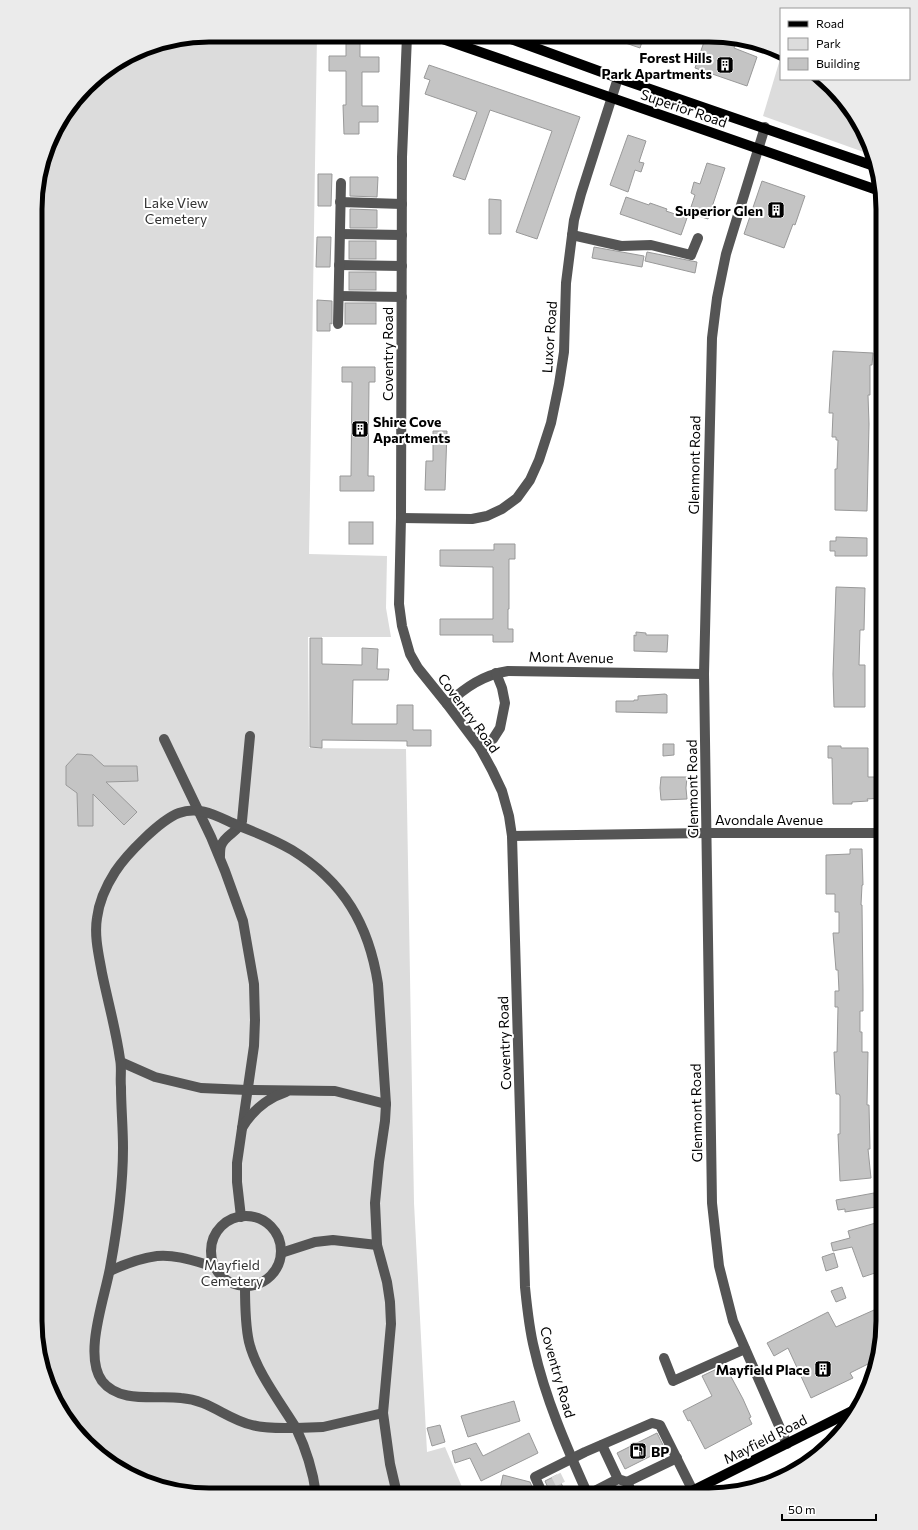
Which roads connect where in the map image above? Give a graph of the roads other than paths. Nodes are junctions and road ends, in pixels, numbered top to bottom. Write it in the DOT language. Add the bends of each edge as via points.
graph roads {
  1 [pos="407,42"];
  2 [pos="452,42"];
  3 [pos="519,42"];
  4 [pos="618,78"];
  5 [pos="612,97"];
  6 [pos="765,128"];
  7 [pos="758,148"];
  8 [pos="870,164"];
  9 [pos="341,183"];
  10 [pos="875,189"];
  11 [pos="340,202"];
  12 [pos="402,204"];
  13 [pos="340,234"];
  14 [pos="402,235"];
  15 [pos="572,235"];
  16 [pos="698,238"];
  17 [pos="339,265"];
  18 [pos="402,266"];
  19 [pos="339,296"];
  20 [pos="402,296"];
  21 [pos="338,324"];
  22 [pos="401,518"];
  23 [pos="496,672"];
  24 [pos="704,674"];
  25 [pos="447,704"];
  26 [pos="250,736"];
  27 [pos="164,739"];
  28 [pos="480,748"];
  29 [pos="197,810"];
  30 [pos="240,826"];
  31 [pos="706,833"];
  32 [pos="876,833"];
  33 [pos="512,836"];
  34 [pos="220,858"];
  35 [pos="121,1062"];
  36 [pos="247,1090"];
  37 [pos="291,1090"];
  38 [pos="386,1104"];
  39 [pos="240,1131"];
  40 [pos="241,1217"];
  41 [pos="377,1245"];
  42 [pos="281,1253"];
  43 [pos="215,1267"];
  44 [pos="110,1271"];
  45 [pos="246,1286"];
  46 [pos="745,1349"];
  47 [pos="664,1358"];
  48 [pos="383,1413"];
  49 [pos="849,1413"];
  50 [pos="296,1428"];
  51 [pos="787,1444"];
  52 [pos="602,1445"];
  53 [pos="677,1458"];
  54 [pos="572,1459"];
  55 [pos="622,1480"];
  56 [pos="315,1488"];
  57 [pos="396,1488"];
  58 [pos="540,1488"];
  59 [pos="584,1488"];
  60 [pos="603,1488"];
  61 [pos="628,1488"];
  62 [pos="686,1488"];
  63 [pos="698,1488"];
  1 -- 12 [label="street, Coventry Road"];
  2 -- 5 [label="main road, Superior Road"];
  3 -- 4 [label="main road, Superior Road"];
  4 -- 5 [label="street, Luxor Road"];
  4 -- 6 [label="main road, Superior Road"];
  5 -- 7 [label="main road, Superior Road"];
  5 -- 15 [label="street, Luxor Road" via="581,194"];
  6 -- 7 [label="street, Glenmont Road"];
  6 -- 8 [label="main road, Superior Road"];
  7 -- 10 [label="main road, Superior Road"];
  7 -- 24 [label="street, Glenmont Road" via="726,254 712,338"];
  9 -- 11 [label="street"];
  11 -- 12 [label="street"];
  11 -- 13 [label="street"];
  12 -- 14 [label="street, Coventry Road"];
  13 -- 14 [label="street"];
  13 -- 17 [label="street"];
  14 -- 18 [label="street, Coventry Road"];
  15 -- 16 [label="street" via="621,246 651,245 691,255"];
  15 -- 22 [label="street, Luxor Road" via="566,283 564,352 559,384 551,423 530,480 517,498 487,516 472,519"];
  17 -- 18 [label="street"];
  17 -- 19 [label="street"];
  18 -- 20 [label="street, Coventry Road"];
  19 -- 20 [label="street"];
  19 -- 21 [label="street"];
  20 -- 22 [label="street, Coventry Road"];
  22 -- 25 [label="street, Coventry Road" via="399,599 406,643 418,668"];
  23 -- 24 [label="street, Mont Avenue"];
  23 -- 25 [label="street, Mont Avenue" via="474,682"];
  23 -- 28 [label="street" via="505,703 500,728 493,739"];
  24 -- 31 [label="street, Glenmont Road"];
  25 -- 28 [label="street, Coventry Road"];
  26 -- 30 [label="street"];
  27 -- 29 [label="street"];
  28 -- 33 [label="street, Coventry Road" via="502,791"];
  29 -- 30 [label="street"];
  29 -- 34 [label="street"];
  29 -- 35 [label="street" via="179,813 155,829 125,858 102,898 96,919 96,933"];
  30 -- 34 [label="street" via="221,845"];
  30 -- 38 [label="street" via="291,850 325,874 346,898 362,924 378,984"];
  31 -- 32 [label="street, Avondale Avenue"];
  31 -- 33 [label="street, Avondale Avenue"];
  31 -- 46 [label="street, Glenmont Road" via="712,1204 719,1266 733,1322"];
  33 -- 54 [label="street, Coventry Road" via="525,1287 534,1348"];
  34 -- 36 [label="street" via="243,921 254,984 254,1046"];
  35 -- 36 [label="street" via="155,1077 201,1088"];
  35 -- 44 [label="street" via="123,1148"];
  36 -- 37 [label="street"];
  36 -- 39 [label="street"];
  37 -- 38 [label="street" via="335,1091"];
  37 -- 39 [label="street" via="269,1100 255,1111"];
  38 -- 41 [label="street" via="375,1204"];
  39 -- 40 [label="street" via="237,1182"];
  40 -- 42 [label="street" via="260,1219 270,1226 277,1235"];
  40 -- 43 [label="street" via="227,1222 219,1229 211,1249"];
  41 -- 42 [label="street" via="333,1240 314,1242"];
  41 -- 48 [label="street" via="390,1302"];
  42 -- 45 [label="street" via="276,1269 269,1278 259,1284"];
  43 -- 44 [label="street" via="158,1256 128,1263"];
  43 -- 45 [label="street" via="225,1279 235,1285"];
  44 -- 50 [label="street" via="98,1320 95,1354 96,1368 104,1384 119,1393 134,1396 198,1400 253,1426"];
  45 -- 50 [label="street" via="247,1325 253,1354"];
  46 -- 47 [label="street" via="673,1381"];
  46 -- 51 [label="street, Glenmont Road"];
  48 -- 50 [label="street" via="323,1427"];
  48 -- 57 [label="street"];
  49 -- 51 [label="main road, Mayfield Road"];
  50 -- 56 [label="street" via="303,1443"];
  51 -- 63 [label="main road, Mayfield Road"];
  52 -- 53 [label="street" via="652,1423 660,1425"];
  52 -- 54 [label="street"];
  52 -- 55 [label="street"];
  53 -- 55 [label="street"];
  53 -- 62 [label="street"];
  54 -- 58 [label="street" via="555,1471 535,1477"];
  54 -- 59 [label="street, Coventry Road"];
  55 -- 60 [label="street"];
  55 -- 61 [label="street"];
}
